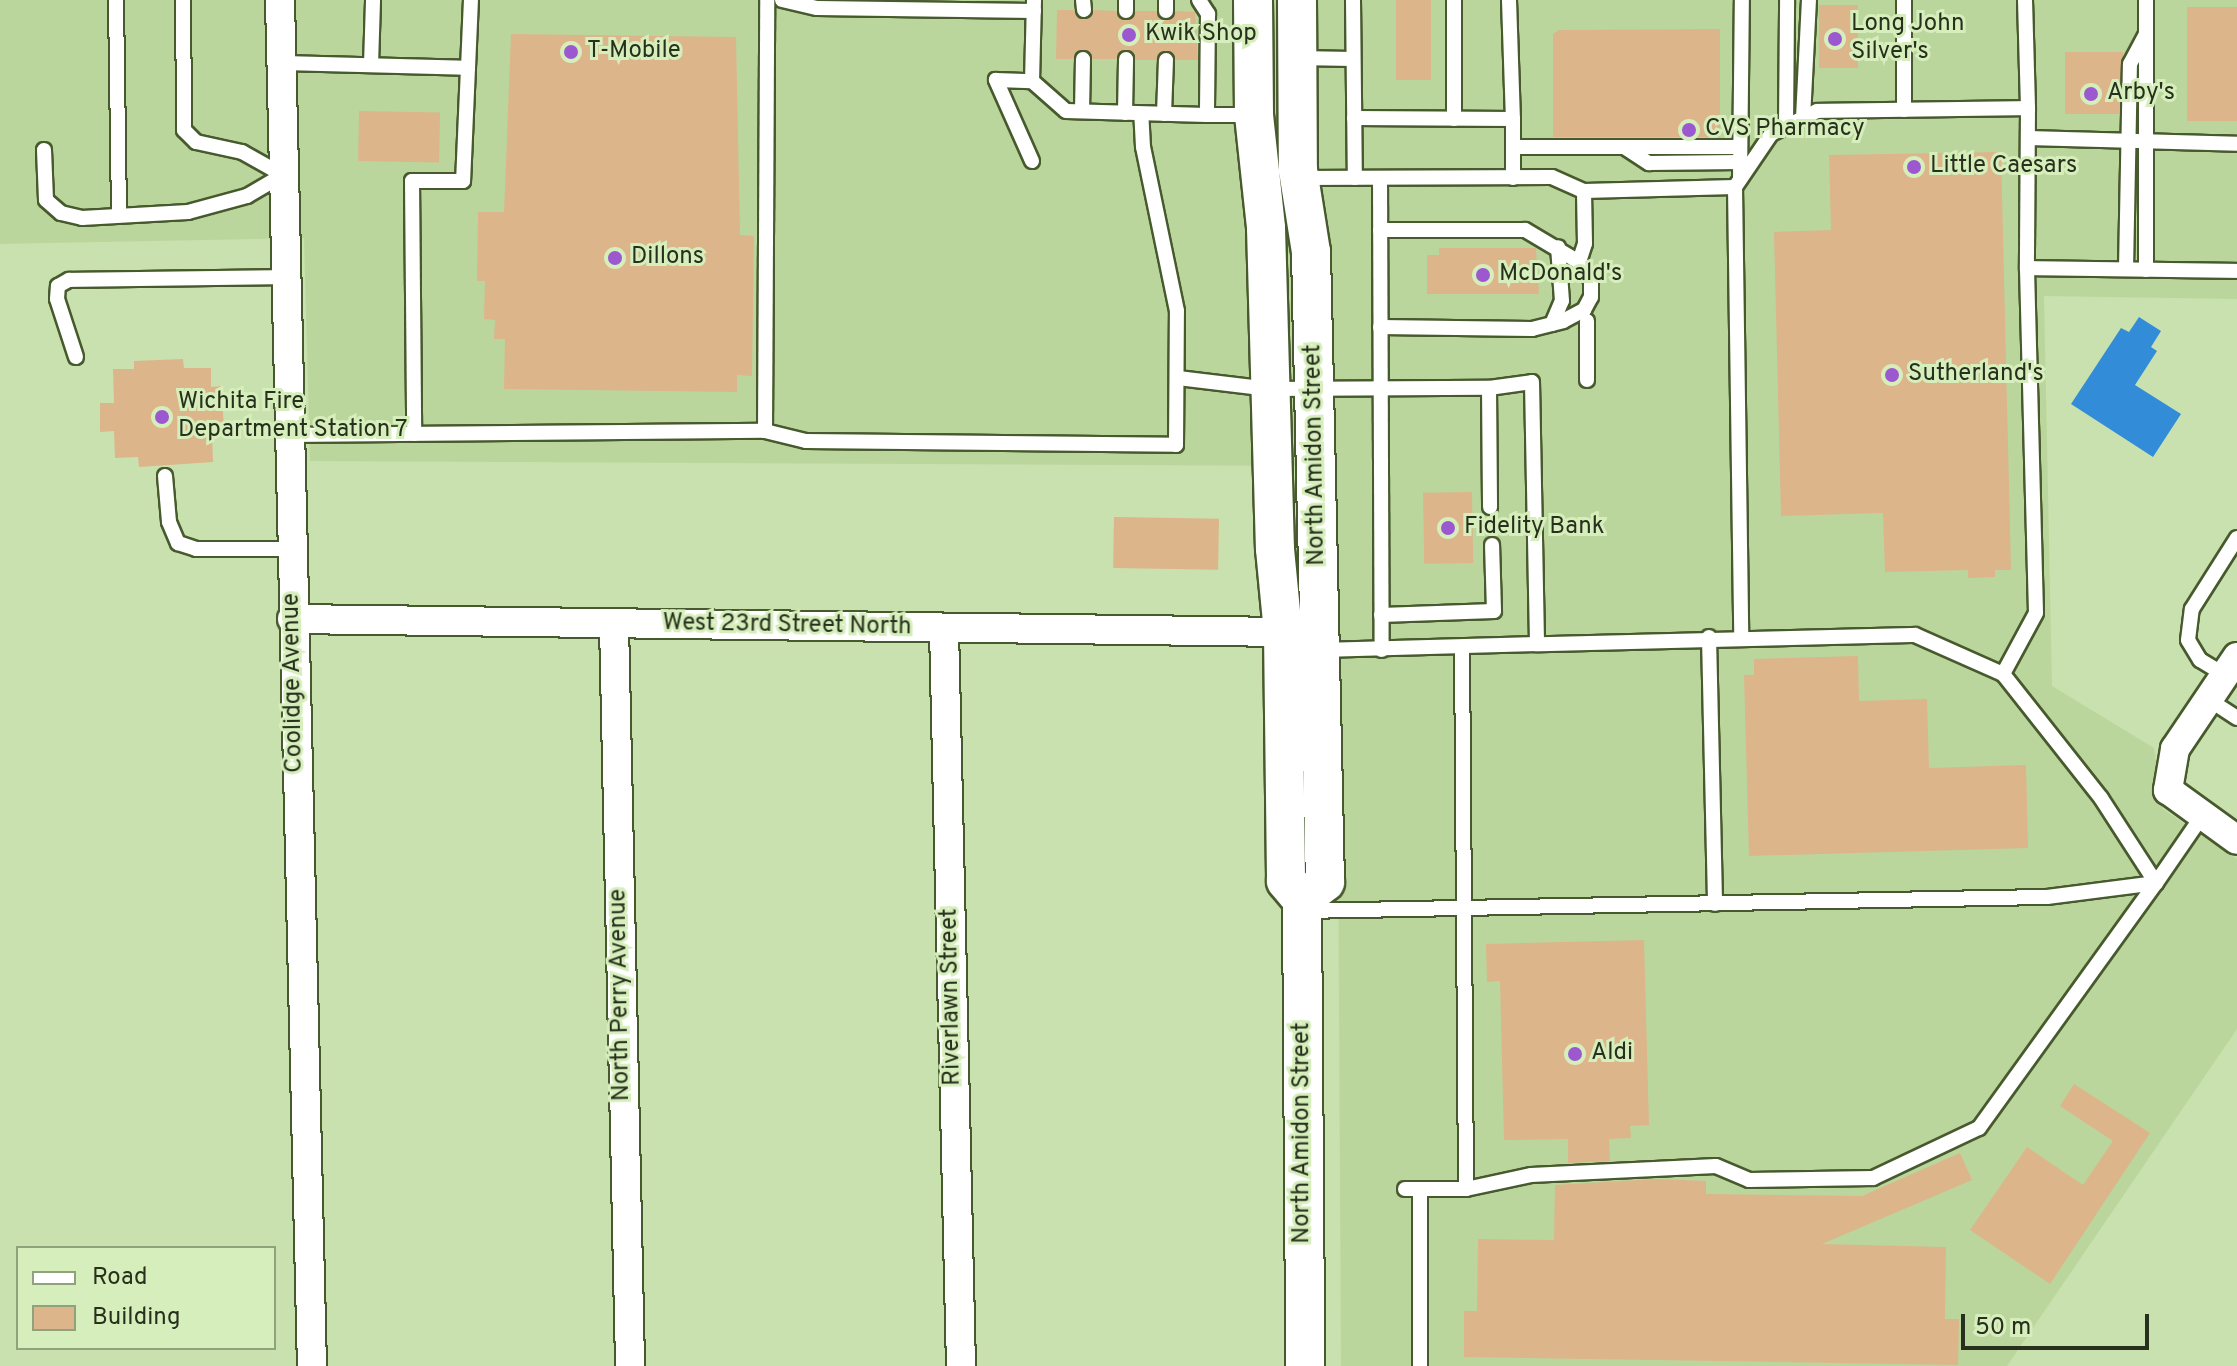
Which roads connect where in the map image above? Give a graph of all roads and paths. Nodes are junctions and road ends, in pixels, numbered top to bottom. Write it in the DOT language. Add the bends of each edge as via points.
graph roads {
  1 [pos="116,0"];
  2 [pos="183,0"];
  3 [pos="280,0"];
  4 [pos="373,0"];
  5 [pos="471,0"];
  6 [pos="767,0"];
  7 [pos="782,0"];
  8 [pos="1199,0"];
  9 [pos="1253,0"];
  10 [pos="1297,0"];
  11 [pos="1353,0"];
  12 [pos="1454,0"];
  13 [pos="1509,0"];
  14 [pos="1742,0"];
  15 [pos="1787,0"];
  16 [pos="1809,0"];
  17 [pos="1904,0"];
  18 [pos="2025,0"];
  19 [pos="2146,0"];
  20 [pos="1034,6"];
  21 [pos="2146,34"];
  22 [pos="1297,58"];
  23 [pos="1083,59"];
  24 [pos="1126,59"];
  25 [pos="1353,59"];
  26 [pos="1166,60"];
  27 [pos="281,63"];
  28 [pos="371,65"];
  29 [pos="468,68"];
  30 [pos="1032,81"];
  31 [pos="2028,108"];
  32 [pos="1904,110"];
  33 [pos="1082,111"];
  34 [pos="1125,113"];
  35 [pos="1141,114"];
  36 [pos="1164,114"];
  37 [pos="1207,115"];
  38 [pos="1254,115"];
  39 [pos="1354,118"];
  40 [pos="1803,118"];
  41 [pos="1454,119"];
  42 [pos="1513,119"];
  43 [pos="1786,126"];
  44 [pos="2028,138"];
  45 [pos="2129,139"];
  46 [pos="2145,141"];
  47 [pos="2237,144"];
  48 [pos="1514,147"];
  49 [pos="44,150"];
  50 [pos="1740,155"];
  51 [pos="1032,161"];
  52 [pos="283,175"];
  53 [pos="1299,178"];
  54 [pos="1355,178"];
  55 [pos="1380,178"];
  56 [pos="1513,178"];
  57 [pos="1737,183"];
  58 [pos="1584,191"];
  59 [pos="119,214"];
  60 [pos="1380,230"];
  61 [pos="1558,247"];
  62 [pos="1579,262"];
  63 [pos="2027,268"];
  64 [pos="2126,269"];
  65 [pos="2146,270"];
  66 [pos="2237,271"];
  67 [pos="285,277"];
  68 [pos="1587,321"];
  69 [pos="1552,324"];
  70 [pos="1380,327"];
  71 [pos="76,357"];
  72 [pos="1178,378"];
  73 [pos="1587,380"];
  74 [pos="1489,388"];
  75 [pos="1269,389"];
  76 [pos="1314,389"];
  77 [pos="1377,389"];
  78 [pos="765,431"];
  79 [pos="414,434"];
  80 [pos="288,435"];
  81 [pos="165,476"];
  82 [pos="1490,507"];
  83 [pos="2237,538"];
  84 [pos="1492,545"];
  85 [pos="291,549"];
  86 [pos="1381,615"];
  87 [pos="292,619"];
  88 [pos="614,624"];
  89 [pos="944,629"];
  90 [pos="1283,632"];
  91 [pos="1741,636"];
  92 [pos="1709,637"];
  93 [pos="1537,644"];
  94 [pos="1462,647"];
  95 [pos="1320,650"];
  96 [pos="1382,650"];
  97 [pos="2231,666"];
  98 [pos="2003,674"];
  99 [pos="2208,699"];
  100 [pos="2237,718"];
  101 [pos="2202,816"];
  102 [pos="2237,840"];
  103 [pos="2156,883"];
  104 [pos="1715,904"];
  105 [pos="1302,905"];
  106 [pos="1467,909"];
  107 [pos="1466,1189"];
  108 [pos="312,1366"];
  109 [pos="630,1366"];
  110 [pos="961,1366"];
  111 [pos="1305,1366"];
  112 [pos="1420,1366"];
  1 -- 59 [label="lane"];
  2 -- 52 [label="lane" via="184,130 196,142 242,152"];
  3 -- 27 [label="street, Coolidge Avenue"];
  4 -- 28 [label="lane"];
  5 -- 29 [label="lane"];
  6 -- 78 [label="lane"];
  7 -- 20 [label="lane" via="817,8"];
  8 -- 37 [label="lane" via="1208,14"];
  9 -- 38 [label="main road, North Amidon Street"];
  10 -- 22 [label="main road, North Amidon Street"];
  11 -- 25 [label="lane"];
  12 -- 41 [label="lane"];
  13 -- 42 [label="lane"];
  14 -- 50 [label="lane"];
  15 -- 43 [label="lane"];
  16 -- 40 [label="lane"];
  17 -- 32 [label="lane"];
  18 -- 31 [label="lane"];
  19 -- 21 [label="lane"];
  20 -- 30 [label="lane"];
  21 -- 45 [label="lane" via="2130,64"];
  21 -- 46 [label="lane"];
  22 -- 25 [label="lane"];
  22 -- 53 [label="main road, North Amidon Street"];
  23 -- 33 [label="lane"];
  24 -- 34 [label="lane"];
  25 -- 39 [label="lane"];
  26 -- 36 [label="lane"];
  27 -- 28 [label="lane"];
  27 -- 52 [label="street, Coolidge Avenue"];
  28 -- 29 [label="lane"];
  29 -- 79 [label="lane" via="463,181 412,181"];
  30 -- 33 [label="lane" via="1066,111"];
  30 -- 51 [label="lane" via="996,80"];
  31 -- 32 [label="lane"];
  31 -- 44 [label="lane"];
  32 -- 40 [label="lane" via="1817,111"];
  33 -- 34 [label="lane"];
  34 -- 35 [label="lane"];
  35 -- 36 [label="lane"];
  35 -- 72 [label="lane" via="1177,311"];
  36 -- 37 [label="lane"];
  37 -- 38 [label="lane"];
  38 -- 75 [label="main road, North Amidon Street" via="1266,228"];
  39 -- 41 [label="lane"];
  39 -- 54 [label="lane"];
  40 -- 43 [label="lane"];
  41 -- 42 [label="lane"];
  42 -- 48 [label="lane"];
  43 -- 57 [label="lane" via="1771,134"];
  44 -- 45 [label="lane"];
  44 -- 63 [label="lane"];
  45 -- 46 [label="lane"];
  45 -- 64 [label="lane"];
  46 -- 47 [label="lane"];
  46 -- 65 [label="lane"];
  48 -- 50 [label="lane" via="1623,147 1649,163"];
  48 -- 56 [label="lane"];
  49 -- 59 [label="lane" via="46,200 61,213 82,218"];
  50 -- 57 [label="lane"];
  52 -- 59 [label="lane" via="247,196 188,212"];
  52 -- 67 [label="street, Coolidge Avenue"];
  53 -- 54 [label="lane"];
  53 -- 76 [label="main road, North Amidon Street" via="1311,252"];
  54 -- 55 [label="lane"];
  55 -- 56 [label="lane"];
  55 -- 60 [label="lane"];
  56 -- 58 [label="lane" via="1552,177"];
  57 -- 58 [label="lane"];
  57 -- 91 [label="lane"];
  58 -- 62 [label="lane" via="1585,244"];
  60 -- 61 [label="lane" via="1525,230"];
  60 -- 70 [label="lane"];
  61 -- 62 [label="lane"];
  61 -- 69 [label="lane" via="1562,301"];
  62 -- 69 [label="lane" via="1591,280 1591,297 1584,310"];
  63 -- 64 [label="lane"];
  63 -- 98 [label="lane" via="2036,613"];
  64 -- 65 [label="lane"];
  65 -- 66 [label="lane"];
  67 -- 71 [label="lane" via="69,280 58,286 57,299"];
  67 -- 80 [label="street, Coolidge Avenue"];
  68 -- 73 [label="lane"];
  69 -- 70 [label="lane" via="1532,329"];
  70 -- 77 [label="lane"];
  72 -- 75 [label="lane"];
  72 -- 78 [label="lane" via="1176,445 806,441"];
  74 -- 77 [label="lane"];
  74 -- 82 [label="lane"];
  74 -- 93 [label="lane" via="1532,382"];
  75 -- 76 [label="lane"];
  75 -- 90 [label="main road, North Amidon Street"];
  76 -- 77 [label="lane"];
  76 -- 95 [label="main road, North Amidon Street"];
  77 -- 86 [label="lane"];
  78 -- 79 [label="lane"];
  79 -- 80 [label="lane"];
  80 -- 85 [label="street, Coolidge Avenue"];
  81 -- 85 [label="lane" via="169,522 178,543 196,549"];
  83 -- 97 [label="lane" via="2192,609 2188,640 2200,660"];
  84 -- 86 [label="lane" via="1494,611"];
  85 -- 87 [label="street, Coolidge Avenue"];
  86 -- 96 [label="lane"];
  87 -- 88 [label="street, West 23rd Street North"];
  87 -- 108 [label="street, Coolidge Avenue"];
  88 -- 89 [label="street, West 23rd Street North"];
  88 -- 109 [label="street, North Perry Avenue"];
  89 -- 90 [label="street, West 23rd Street North"];
  89 -- 110 [label="street, Riverlawn Street"];
  90 -- 105 [label="main road, North Amidon Street" via="1286,881"];
  91 -- 92 [label="lane"];
  91 -- 98 [label="lane" via="1915,635"];
  92 -- 93 [label="lane"];
  92 -- 104 [label="lane"];
  93 -- 94 [label="lane"];
  94 -- 96 [label="lane"];
  94 -- 106 [label="lane"];
  95 -- 96 [label="lane"];
  95 -- 105 [label="main road, North Amidon Street" via="1325,882"];
  97 -- 99 [label="street"];
  98 -- 103 [label="lane" via="2101,798"];
  99 -- 100 [label="lane"];
  99 -- 101 [label="street" via="2175,749 2168,790"];
  101 -- 102 [label="street"];
  101 -- 103 [label="lane"];
  103 -- 104 [label="lane" via="2047,897"];
  103 -- 107 [label="lane" via="1979,1128 1873,1178 1749,1180 1716,1166 1531,1175"];
  104 -- 106 [label="lane"];
  105 -- 106 [label="lane"];
  105 -- 111 [label="main road, North Amidon Street"];
  106 -- 107 [label="lane"];
  107 -- 112 [label="lane" via="1412,1189"];
}
